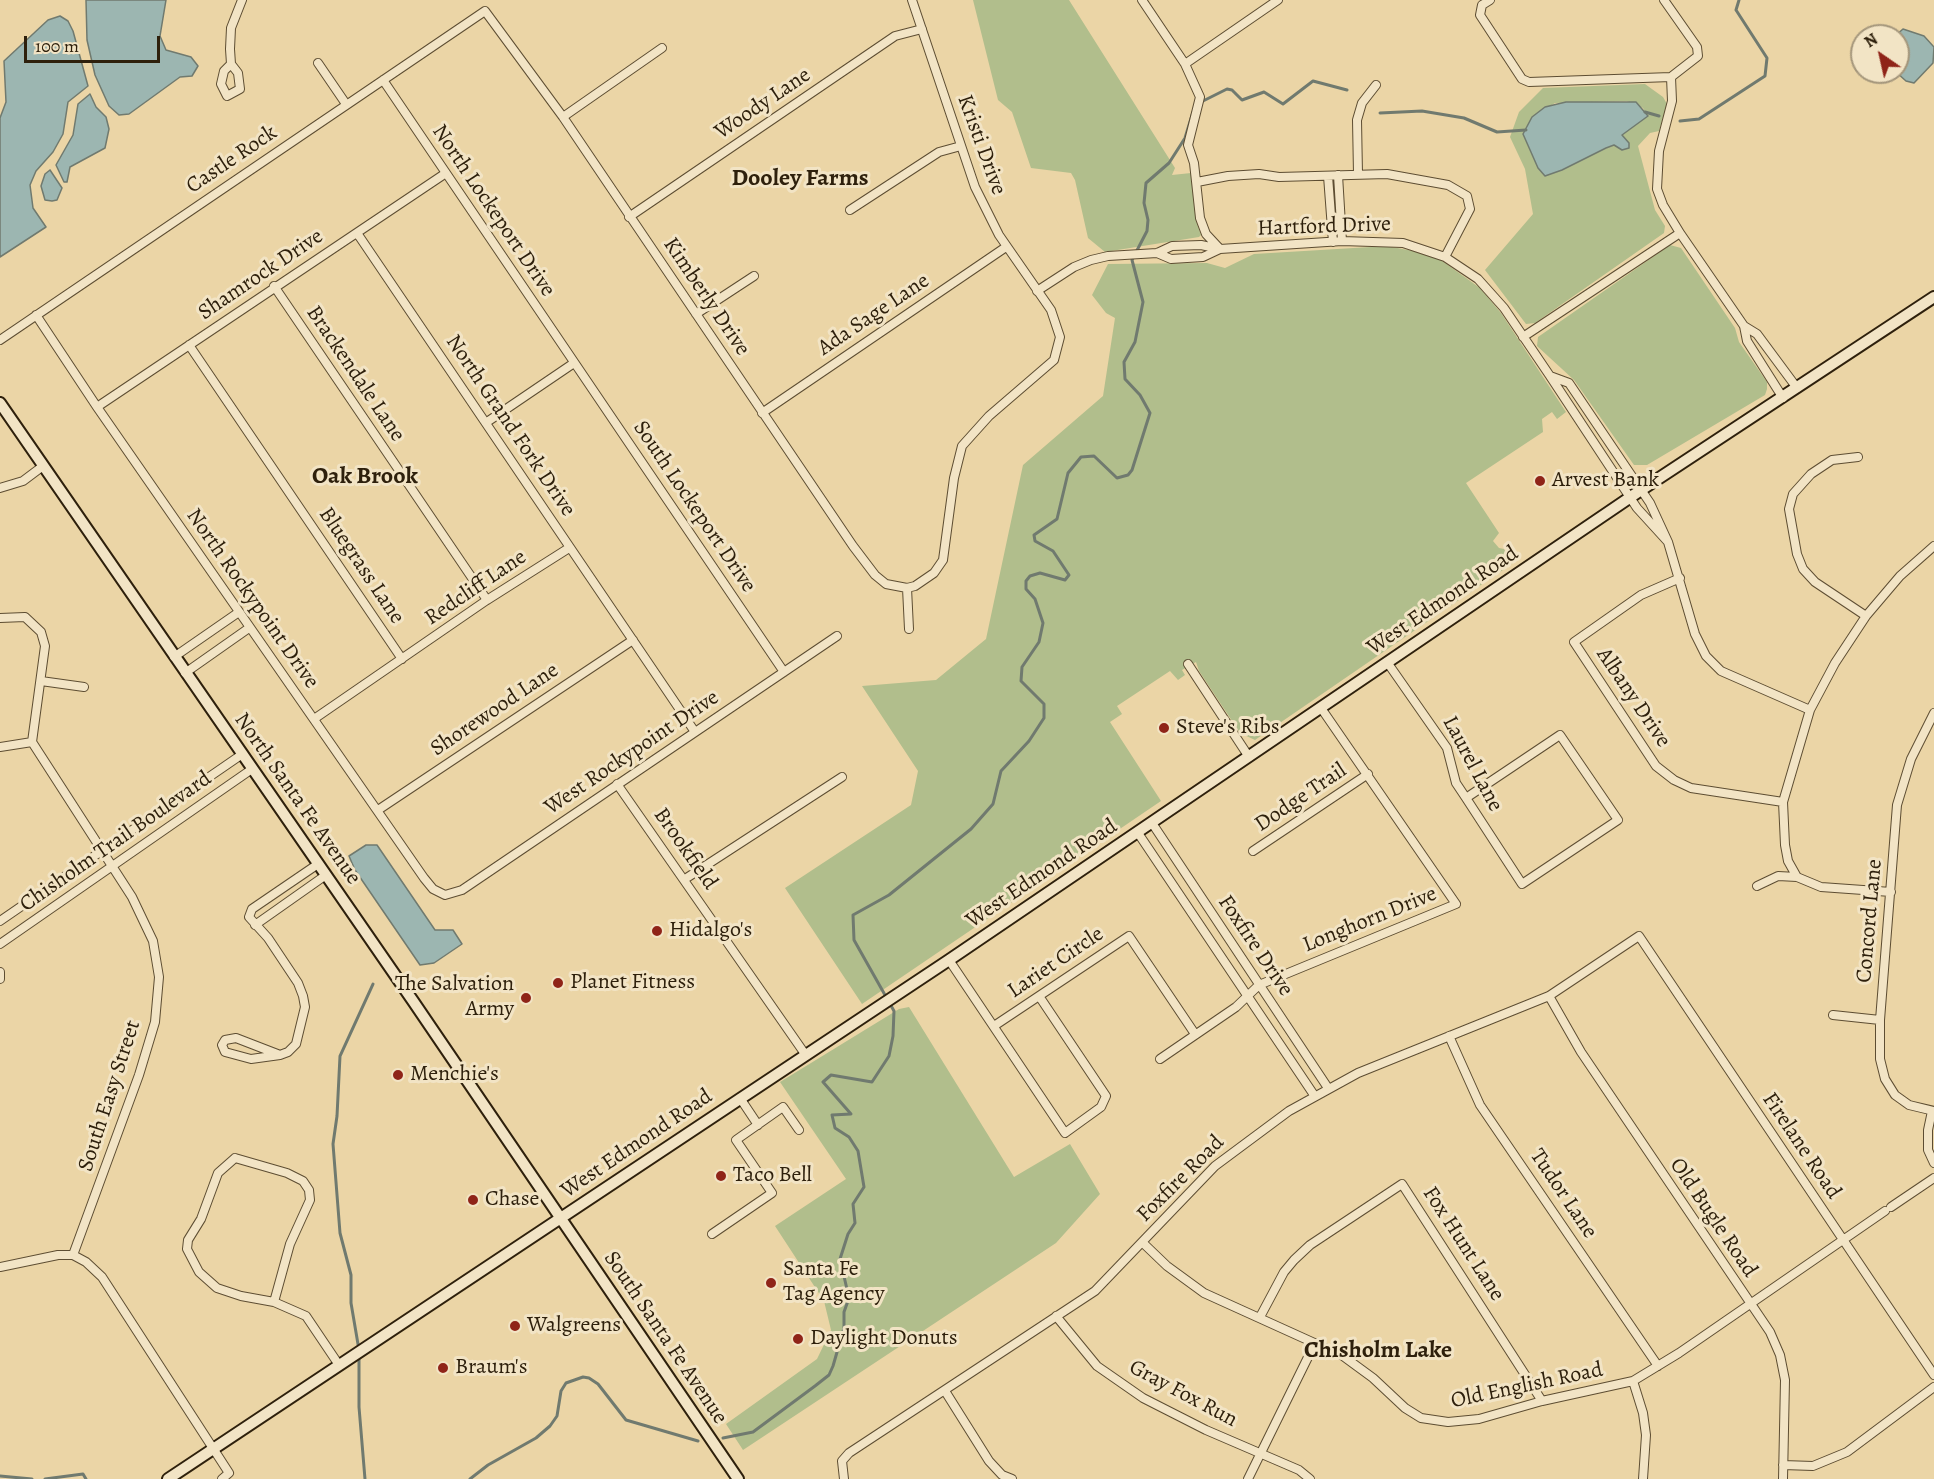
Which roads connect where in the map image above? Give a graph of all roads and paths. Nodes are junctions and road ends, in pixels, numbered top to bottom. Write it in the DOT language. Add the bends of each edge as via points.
graph roads {
  1 [pos="242,0"];
  2 [pos="912,0"];
  3 [pos="1142,0"];
  4 [pos="1278,0"];
  5 [pos="1490,0"];
  6 [pos="1664,0"];
  7 [pos="485,11"];
  8 [pos="922,28"];
  9 [pos="662,48"];
  10 [pos="231,63"];
  11 [pos="318,63"];
  12 [pos="1185,64"];
  13 [pos="1671,77"];
  14 [pos="383,80"];
  15 [pos="1376,85"];
  16 [pos="346,104"];
  17 [pos="562,117"];
  18 [pos="961,146"];
  19 [pos="446,173"];
  20 [pos="1358,174"];
  21 [pos="1328,176"];
  22 [pos="1338,176"];
  23 [pos="1197,182"];
  24 [pos="850,210"];
  25 [pos="629,217"];
  26 [pos="357,232"];
  27 [pos="1680,233"];
  28 [pos="1338,242"];
  29 [pos="1006,247"];
  30 [pos="1220,249"];
  31 [pos="1157,253"];
  32 [pos="1445,257"];
  33 [pos="754,276"];
  34 [pos="274,286"];
  35 [pos="1037,291"];
  36 [pos="1934,297"];
  37 [pos="696,314"];
  38 [pos="36,315"];
  39 [pos="1744,326"];
  40 [pos="1523,337"];
  41 [pos="0,339"];
  42 [pos="189,345"];
  43 [pos="574,363"];
  44 [pos="1550,376"];
  45 [pos="1797,388"];
  46 [pos="1783,398"];
  47 [pos="0,402"];
  48 [pos="97,407"];
  49 [pos="762,413"];
  50 [pos="487,422"];
  51 [pos="1858,457"];
  52 [pos="44,466"];
  53 [pos="0,488"];
  54 [pos="1641,490"];
  55 [pos="1629,498"];
  56 [pos="1668,542"];
  57 [pos="1934,546"];
  58 [pos="569,548"];
  59 [pos="1680,578"];
  60 [pos="907,588"];
  61 [pos="487,600"];
  62 [pos="239,612"];
  63 [pos="1866,616"];
  64 [pos="0,618"];
  65 [pos="249,628"];
  66 [pos="909,629"];
  67 [pos="837,636"];
  68 [pos="633,640"];
  69 [pos="174,657"];
  70 [pos="402,659"];
  71 [pos="1387,662"];
  72 [pos="1188,664"];
  73 [pos="784,672"];
  74 [pos="185,673"];
  75 [pos="41,681"];
  76 [pos="84,687"];
  77 [pos="1321,708"];
  78 [pos="1810,710"];
  79 [pos="1934,713"];
  80 [pos="314,719"];
  81 [pos="695,732"];
  82 [pos="32,742"];
  83 [pos="0,747"];
  84 [pos="242,755"];
  85 [pos="1250,757"];
  86 [pos="252,769"];
  87 [pos="1368,774"];
  88 [pos="842,777"];
  89 [pos="617,784"];
  90 [pos="1466,798"];
  91 [pos="1783,802"];
  92 [pos="378,810"];
  93 [pos="1152,823"];
  94 [pos="1138,833"];
  95 [pos="102,850"];
  96 [pos="1253,851"];
  97 [pos="318,864"];
  98 [pos="112,866"];
  99 [pos="326,875"];
  100 [pos="1797,877"];
  101 [pos="685,879"];
  102 [pos="1757,886"];
  103 [pos="1891,892"];
  104 [pos="445,895"];
  105 [pos="0,921"];
  106 [pos="255,925"];
  107 [pos="1639,936"];
  108 [pos="0,944"];
  109 [pos="949,960"];
  110 [pos="0,972"];
  111 [pos="0,979"];
  112 [pos="1259,985"];
  113 [pos="1039,996"];
  114 [pos="1247,996"];
  115 [pos="1549,996"];
  116 [pos="1833,1015"];
  117 [pos="1880,1020"];
  118 [pos="994,1026"];
  119 [pos="1195,1034"];
  120 [pos="1449,1036"];
  121 [pos="805,1054"];
  122 [pos="279,1055"];
  123 [pos="1160,1059"];
  124 [pos="1328,1088"];
  125 [pos="1314,1095"];
  126 [pos="740,1098"];
  127 [pos="1933,1111"];
  128 [pos="758,1125"];
  129 [pos="799,1130"];
  130 [pos="1934,1163"];
  131 [pos="1934,1178"];
  132 [pos="561,1219"];
  133 [pos="712,1234"];
  134 [pos="1842,1240"];
  135 [pos="1143,1243"];
  136 [pos="73,1255"];
  137 [pos="0,1268"];
  138 [pos="274,1302"];
  139 [pos="1749,1305"];
  140 [pos="1056,1317"];
  141 [pos="1260,1317"];
  142 [pos="1315,1344"];
  143 [pos="339,1365"];
  144 [pos="1658,1366"];
  145 [pos="1934,1375"];
  146 [pos="1633,1381"];
  147 [pos="1934,1387"];
  148 [pos="945,1391"];
  149 [pos="1542,1401"];
  150 [pos="214,1448"];
  151 [pos="1263,1453"];
  152 [pos="1783,1465"];
  153 [pos="168,1479"];
  154 [pos="222,1479"];
  155 [pos="738,1479"];
  156 [pos="844,1479"];
  157 [pos="1012,1479"];
  158 [pos="1248,1479"];
  159 [pos="1310,1479"];
  160 [pos="1643,1479"];
  161 [pos="1783,1479"];
  1 -- 10 [label="street" via="231,28"];
  2 -- 8 [label="street, Kristi Drive"];
  3 -- 12 [label="street"];
  4 -- 12 [label="street"];
  5 -- 13 [label="street" via="1482,5 1480,15 1522,79 1529,82"];
  6 -- 13 [label="street" via="1698,56"];
  7 -- 14 [label="street, Castle Rock"];
  7 -- 17 [label="street, Kimberly Drive"];
  8 -- 18 [label="street, Kristi Drive"];
  8 -- 25 [label="street, Woody Lane" via="895,36"];
  9 -- 17 [label="street"];
  11 -- 16 [label="street"];
  12 -- 23 [label="street" via="1200,96 1188,145"];
  13 -- 27 [label="street" via="1672,101 1659,151 1657,189"];
  14 -- 16 [label="street, Castle Rock"];
  14 -- 19 [label="street, North Lockeport Drive"];
  15 -- 20 [label="street" via="1362,103 1357,120"];
  16 -- 38 [label="street, Castle Rock"];
  17 -- 25 [label="street, Kimberly Drive"];
  18 -- 24 [label="street" via="939,152"];
  18 -- 29 [label="street, Kristi Drive" via="987,215"];
  19 -- 26 [label="street, Shamrock Drive"];
  19 -- 43 [label="street, North Lockeport Drive"];
  20 -- 22 [label="street"];
  20 -- 32 [label="street" via="1423,178 1467,195 1470,209"];
  21 -- 22 [label="street"];
  21 -- 23 [label="street" via="1228,176"];
  21 -- 28 [label="street"];
  22 -- 28 [label="street"];
  23 -- 30 [label="street" via="1200,218 1206,234"];
  25 -- 37 [label="street, Kimberly Drive"];
  26 -- 34 [label="street, Shamrock Drive"];
  26 -- 50 [label="street, North Grand Fork Drive"];
  27 -- 39 [label="street"];
  27 -- 40 [label="street"];
  28 -- 30 [label="street, Hartford Drive"];
  28 -- 32 [label="street, Hartford Drive" via="1403,243"];
  29 -- 35 [label="street, Kristi Drive"];
  29 -- 49 [label="street, Ada Sage Lane"];
  30 -- 31 [label="street, Hartford Drive" via="1172,246"];
  30 -- 31 [label="street, Hartford Drive" via="1203,257 1171,259"];
  31 -- 35 [label="street, Hartford Drive" via="1091,260"];
  32 -- 40 [label="street, Hartford Drive" via="1490,291"];
  33 -- 37 [label="street"];
  34 -- 42 [label="street, Shamrock Drive"];
  34 -- 61 [label="street, Brackendale Lane"];
  35 -- 60 [label="street, Kristi Drive" via="1058,325 1060,337 1054,360 989,416 963,446 954,478 943,560 923,583"];
  36 -- 45 [label="main road, West Edmond Road"];
  37 -- 49 [label="street, Kimberly Drive"];
  38 -- 41 [label="street, Castle Rock"];
  38 -- 48 [label="street, North Rockypoint Drive"];
  39 -- 45 [label="street" via="1757,334"];
  39 -- 46 [label="street" via="1747,341"];
  40 -- 44 [label="street, Hartford Drive"];
  42 -- 48 [label="street, Shamrock Drive"];
  42 -- 70 [label="street, Bluegrass Lane"];
  43 -- 50 [label="street"];
  43 -- 73 [label="street, South Lockeport Drive"];
  44 -- 54 [label="street, Hartford Drive" via="1569,383"];
  44 -- 55 [label="street, Hartford Drive"];
  45 -- 46 [label="main road, West Edmond Road"];
  46 -- 54 [label="main road, West Edmond Road"];
  47 -- 52 [label="main road, North Santa Fe Avenue"];
  48 -- 62 [label="street, North Rockypoint Drive"];
  49 -- 60 [label="street, Kimberly Drive" via="875,575 886,584"];
  50 -- 58 [label="street, North Grand Fork Drive"];
  51 -- 63 [label="street" via="1833,460 1812,474 1793,494 1789,509 1803,569 1815,582"];
  52 -- 53 [label="street" via="23,481"];
  52 -- 69 [label="main road, North Santa Fe Avenue"];
  54 -- 55 [label="main road, West Edmond Road"];
  54 -- 56 [label="street, Hartford Drive"];
  55 -- 56 [label="street, Hartford Drive"];
  55 -- 71 [label="main road, West Edmond Road"];
  56 -- 59 [label="street, Hartford Drive"];
  57 -- 63 [label="street" via="1900,576"];
  58 -- 61 [label="street, Redcliff Lane"];
  58 -- 68 [label="street, North Grand Fork Drive"];
  59 -- 78 [label="street, Hartford Drive" via="1695,634 1712,664"];
  59 -- 91 [label="street, Albany Drive" via="1641,595 1574,642 1656,766 1674,780 1691,788"];
  60 -- 66 [label="street"];
  61 -- 70 [label="street, Redcliff Lane"];
  62 -- 65 [label="street, North Rockypoint Drive"];
  62 -- 69 [label="street"];
  63 -- 78 [label="street"];
  64 -- 75 [label="street" via="25,618 41,632 45,646"];
  65 -- 74 [label="street"];
  65 -- 80 [label="street, North Rockypoint Drive"];
  67 -- 73 [label="street, West Rockypoint Drive"];
  68 -- 81 [label="street, North Grand Fork Drive"];
  68 -- 92 [label="street, Shorewood Lane"];
  69 -- 74 [label="main road, North Santa Fe Avenue"];
  70 -- 80 [label="street, Redcliff Lane"];
  71 -- 77 [label="main road, West Edmond Road"];
  71 -- 90 [label="street, Laurel Lane" via="1447,748 1456,783"];
  72 -- 85 [label="street"];
  73 -- 81 [label="street, West Rockypoint Drive"];
  74 -- 84 [label="main road, North Santa Fe Avenue"];
  75 -- 76 [label="street"];
  75 -- 82 [label="street"];
  77 -- 85 [label="main road, West Edmond Road"];
  77 -- 87 [label="street, Longhorn Drive"];
  78 -- 91 [label="street"];
  79 -- 103 [label="street, Concord Lane" via="1911,759 1897,805"];
  80 -- 92 [label="street, North Rockypoint Drive"];
  81 -- 89 [label="street, West Rockypoint Drive"];
  82 -- 83 [label="street"];
  82 -- 95 [label="street, South Easy Street"];
  84 -- 86 [label="main road, North Santa Fe Avenue"];
  84 -- 95 [label="street, Chisholm Trail Boulevard"];
  85 -- 93 [label="main road, West Edmond Road"];
  86 -- 97 [label="main road, North Santa Fe Avenue"];
  86 -- 98 [label="street, Chisholm Trail Boulevard"];
  87 -- 96 [label="street, Dodge Trail"];
  87 -- 112 [label="street, Longhorn Drive" via="1456,904"];
  88 -- 101 [label="street"];
  89 -- 101 [label="street, Brookfield"];
  89 -- 104 [label="street, West Rockypoint Drive" via="462,890"];
  90 -- 90 [label="street, Laurel Lane" via="1522,884 1618,820 1560,735"];
  91 -- 100 [label="street" via="1785,845"];
  92 -- 104 [label="street, North Rockypoint Drive" via="433,889"];
  93 -- 94 [label="main road, West Edmond Road"];
  93 -- 112 [label="street, Foxfire Drive"];
  94 -- 109 [label="main road, West Edmond Road"];
  94 -- 114 [label="street, Foxfire Drive"];
  95 -- 98 [label="street, South Easy Street"];
  95 -- 105 [label="street, Chisholm Trail Boulevard"];
  97 -- 99 [label="main road, North Santa Fe Avenue"];
  97 -- 106 [label="street" via="252,909 249,917"];
  98 -- 108 [label="street, Chisholm Trail Boulevard"];
  98 -- 136 [label="street, South Easy Street" via="153,941 159,977 155,1022"];
  99 -- 106 [label="street"];
  99 -- 132 [label="main road, North Santa Fe Avenue"];
  100 -- 102 [label="street" via="1778,876"];
  100 -- 103 [label="street" via="1821,887"];
  101 -- 121 [label="street, Brookfield"];
  103 -- 117 [label="street, Concord Lane"];
  106 -- 122 [label="street" via="268,938 303,996 305,1007 296,1044"];
  107 -- 115 [label="street, Foxfire Road"];
  107 -- 134 [label="street, Firelane Road"];
  109 -- 118 [label="street"];
  109 -- 121 [label="main road, West Edmond Road"];
  110 -- 111 [label="street"];
  112 -- 114 [label="street, Longhorn Drive"];
  112 -- 124 [label="street, Foxfire Drive"];
  113 -- 118 [label="street, Lariet Circle"];
  113 -- 118 [label="street" via="1106,1096 1101,1107 1065,1133"];
  113 -- 119 [label="street, Lariet Circle" via="1129,936"];
  114 -- 119 [label="street, Longhorn Drive"];
  114 -- 125 [label="street, Foxfire Drive"];
  115 -- 120 [label="street, Foxfire Road"];
  115 -- 139 [label="street, Old Bugle Road" via="1581,1053"];
  116 -- 117 [label="street"];
  117 -- 127 [label="street, Concord Lane" via="1880,1059 1885,1079 1895,1095 1909,1105"];
  119 -- 123 [label="street, Longhorn Drive"];
  120 -- 124 [label="street, Foxfire Road"];
  120 -- 144 [label="street, Tudor Lane" via="1480,1105"];
  121 -- 126 [label="main road, West Edmond Road"];
  122 -- 122 [label="street" via="236,1038 225,1040 222,1045 225,1052 251,1059"];
  124 -- 125 [label="street, Foxfire Road"];
  125 -- 135 [label="street, Foxfire Road" via="1215,1166"];
  126 -- 128 [label="street"];
  126 -- 132 [label="main road, West Edmond Road"];
  127 -- 130 [label="street" via="1928,1150"];
  128 -- 129 [label="street" via="783,1107"];
  128 -- 133 [label="street" via="736,1140 772,1193"];
  131 -- 134 [label="street, Old English Road"];
  132 -- 143 [label="main road, West Edmond Road"];
  132 -- 155 [label="main road, South Santa Fe Avenue"];
  134 -- 139 [label="street, Old English Road"];
  134 -- 145 [label="street, Firelane Road"];
  135 -- 140 [label="street, Foxfire Road" via="1095,1291"];
  135 -- 141 [label="street, Old English Road" via="1204,1293"];
  136 -- 137 [label="street"];
  136 -- 150 [label="street" via="102,1277"];
  138 -- 138 [label="street" via="290,1244 307,1210 309,1190 303,1181 287,1173 235,1158 218,1173 187,1249 199,1272 217,1288"];
  138 -- 143 [label="street" via="306,1316"];
  139 -- 144 [label="street, Old English Road"];
  139 -- 152 [label="street, Old Bugle Road" via="1770,1332 1780,1355 1785,1380"];
  140 -- 148 [label="street, Foxfire Road"];
  140 -- 151 [label="street, Gray Fox Run" via="1097,1366 1143,1398"];
  141 -- 142 [label="street, Old English Road"];
  141 -- 149 [label="street, Fox Hunt Lane" via="1284,1272 1310,1245 1402,1184"];
  142 -- 149 [label="street, Old English Road" via="1343,1356 1421,1418 1448,1422 1479,1419"];
  142 -- 151 [label="street"];
  143 -- 150 [label="main road, West Edmond Road"];
  144 -- 146 [label="street, Old English Road"];
  146 -- 149 [label="street, Old English Road"];
  146 -- 160 [label="street" via="1646,1435"];
  147 -- 152 [label="street" via="1839,1456 1813,1466"];
  148 -- 156 [label="street, Foxfire Road" via="849,1453 842,1461"];
  148 -- 157 [label="street" via="989,1461 1002,1475"];
  150 -- 153 [label="main road, West Edmond Road"];
  150 -- 154 [label="street" via="229,1473"];
  151 -- 158 [label="street"];
  151 -- 159 [label="street, Gray Fox Run"];
  152 -- 161 [label="street, Old Bugle Road"];
}
